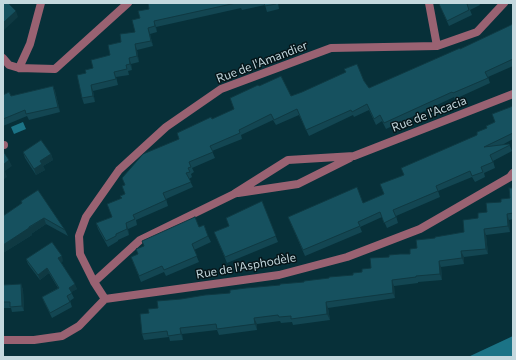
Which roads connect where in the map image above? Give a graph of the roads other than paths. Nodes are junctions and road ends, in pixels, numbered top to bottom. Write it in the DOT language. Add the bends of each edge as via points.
graph roads {
  1 [pos="41,3"];
  2 [pos="128,3"];
  3 [pos="429,3"];
  4 [pos="504,3"];
  5 [pos="437,46"];
  6 [pos="3,58"];
  7 [pos="19,68"];
  8 [pos="513,94"];
  9 [pos="354,156"];
  10 [pos="513,173"];
  11 [pos="234,194"];
  12 [pos="94,282"];
  13 [pos="105,299"];
  14 [pos="3,340"];
  1 -- 7 [label="street" via="30,44"];
  2 -- 7 [label="street" via="55,69"];
  3 -- 5 [label="street"];
  4 -- 5 [label="street, Rue de l'Amandier" via="477,32"];
  5 -- 12 [label="street, Rue de l'Amandier" via="331,48 221,89 166,127 119,170 86,217 79,236 80,254"];
  6 -- 7 [label="street" via="9,65"];
  8 -- 9 [label="street, Rue de l'Acacia"];
  9 -- 11 [label="street, Rue de l'Acacia" via="298,184"];
  9 -- 11 [label="street, Rue de l'Acacia" via="288,160"];
  10 -- 13 [label="street, Rue de l'Asphodèle" via="420,228 347,257 279,275"];
  11 -- 12 [label="street, Rue de l'Acacia" via="140,240"];
  12 -- 13 [label="street, Rue de l'Amandier"];
  13 -- 14 [label="street" via="79,326 62,336 34,340"];
}
